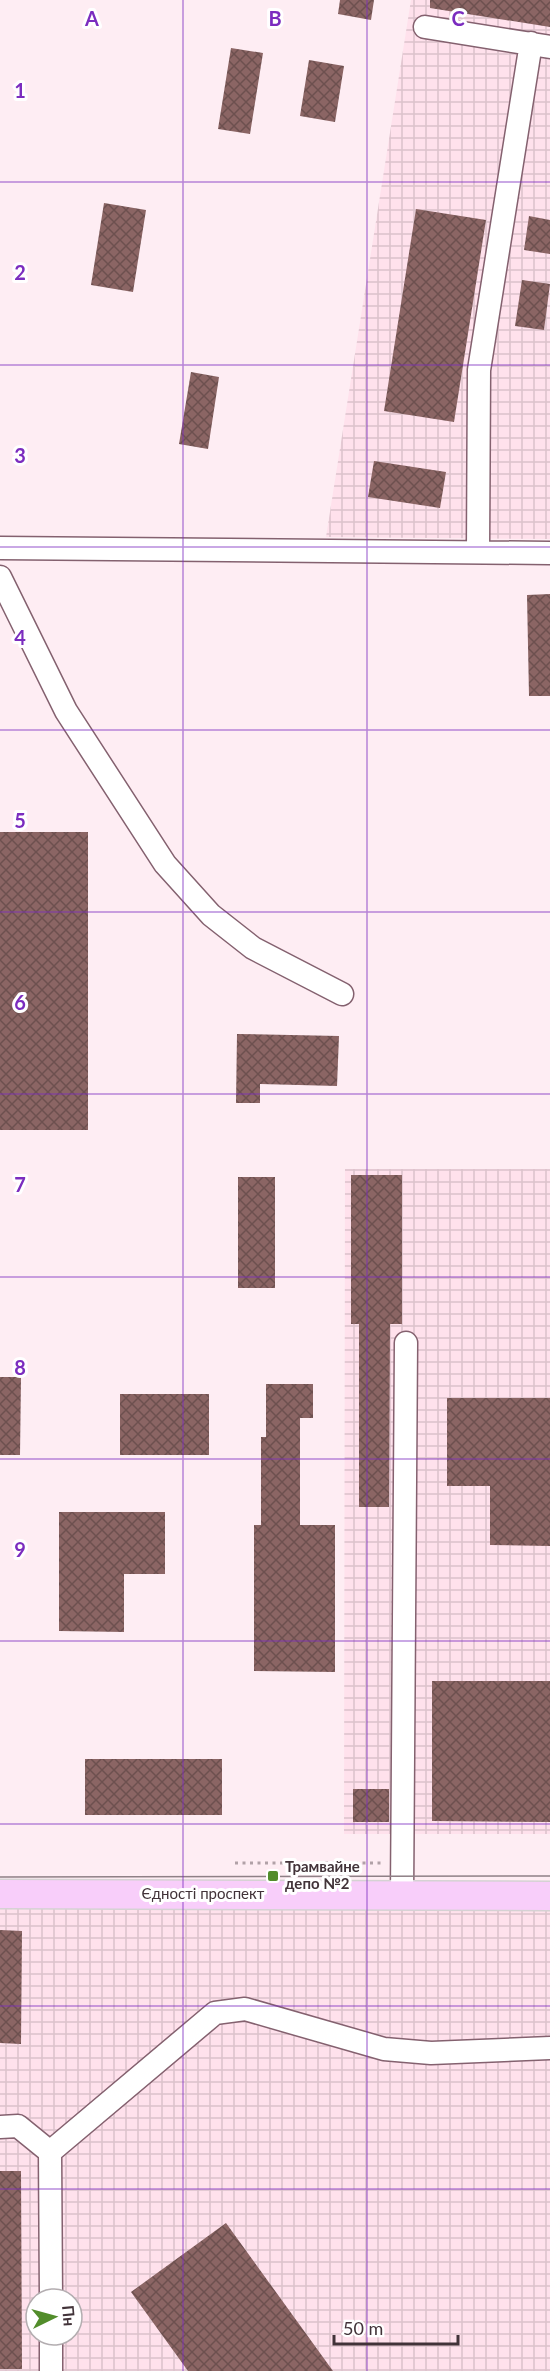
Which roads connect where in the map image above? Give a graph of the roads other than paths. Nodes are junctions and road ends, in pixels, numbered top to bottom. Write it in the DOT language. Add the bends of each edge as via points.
graph roads {
  1 [pos="425,27"];
  2 [pos="541,45"];
  3 [pos="0,548"];
  4 [pos="478,552"];
  5 [pos="550,553"];
  6 [pos="0,577"];
  7 [pos="342,994"];
  8 [pos="406,1343"];
  9 [pos="0,1894"];
  10 [pos="402,1896"];
  11 [pos="550,1896"];
  12 [pos="550,2048"];
  13 [pos="0,2127"];
  14 [pos="50,2152"];
  15 [pos="51,2287"];
  16 [pos="51,2347"];
  17 [pos="51,2371"];
  1 -- 2 [label="lane"];
  2 -- 4 [label="lane" via="480,370"];
  3 -- 4 [label="lane"];
  4 -- 5 [label="lane"];
  6 -- 7 [label="lane" via="66,711 165,864 211,915 254,948"];
  8 -- 10 [label="lane"];
  9 -- 10 [label="main road, Єдності проспект"];
  10 -- 11 [label="main road, Єдності проспект"];
  12 -- 14 [label="lane" via="431,2053 384,2049 245,2009 215,2013"];
  13 -- 14 [label="lane" via="18,2127"];
  14 -- 15 [label="lane"];
  16 -- 17 [label="lane"];
}
